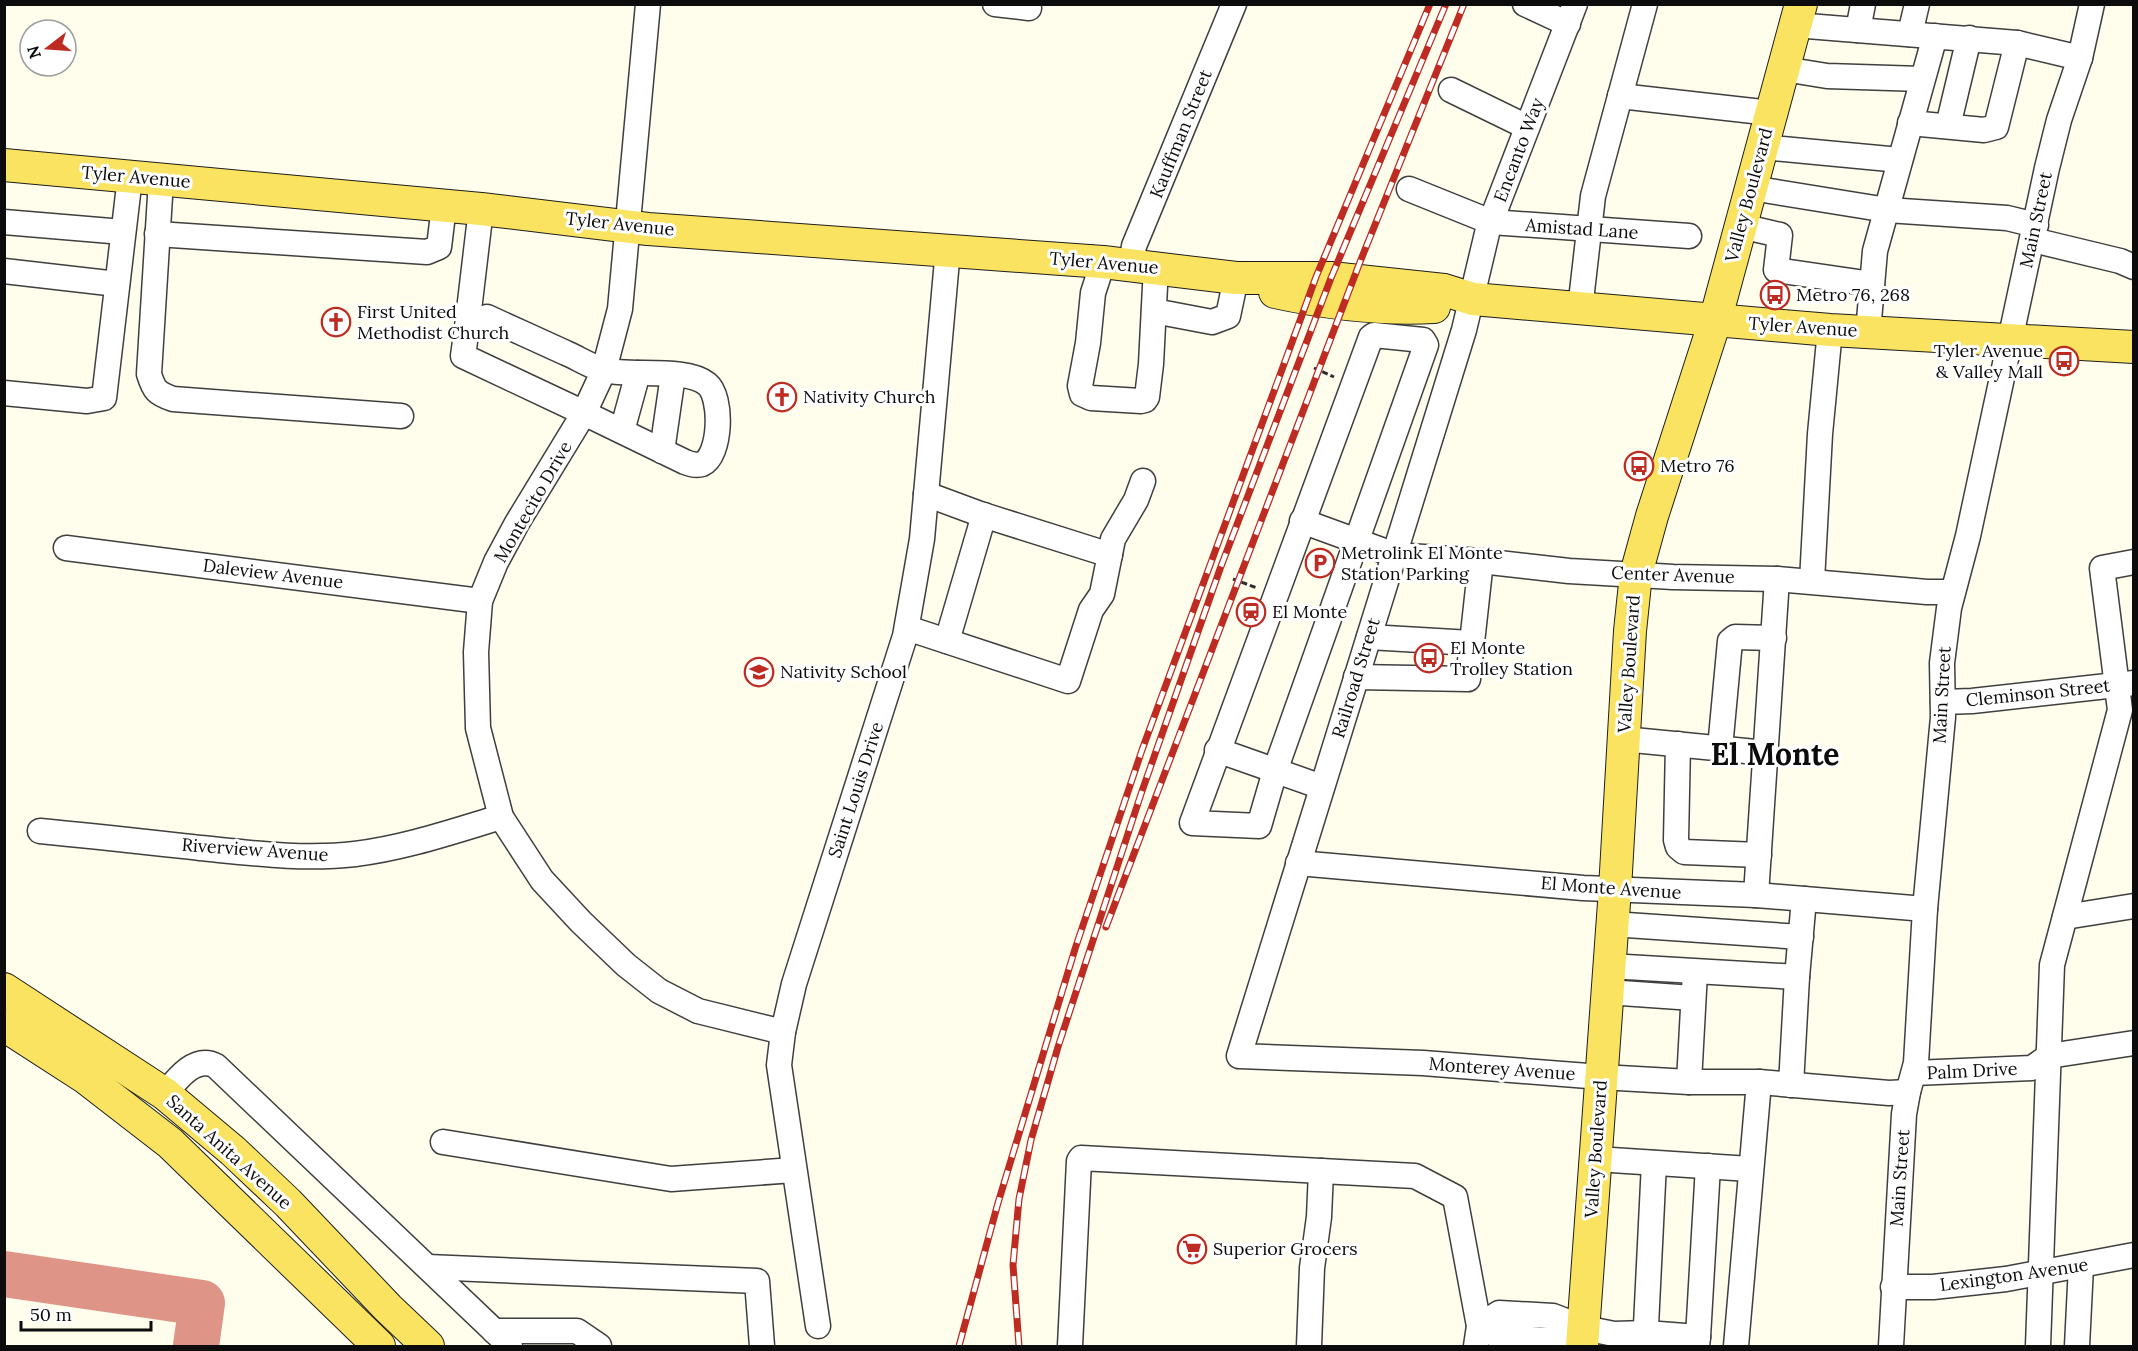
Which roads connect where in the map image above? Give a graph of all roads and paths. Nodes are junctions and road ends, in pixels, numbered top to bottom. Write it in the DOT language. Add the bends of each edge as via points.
graph roads {
  1 [pos="648,4"];
  2 [pos="996,4"];
  3 [pos="1234,4"];
  4 [pos="1525,4"];
  5 [pos="1645,4"];
  6 [pos="1863,4"];
  7 [pos="1917,4"];
  8 [pos="2092,4"];
  9 [pos="2109,4"];
  10 [pos="1029,8"];
  11 [pos="1572,14"];
  12 [pos="1798,15"];
  13 [pos="1858,30"];
  14 [pos="1910,34"];
  15 [pos="1935,36"];
  16 [pos="1969,39"];
  17 [pos="2017,42"];
  18 [pos="2080,58"];
  19 [pos="1784,69"];
  20 [pos="1922,79"];
  21 [pos="1451,90"];
  22 [pos="1620,96"];
  23 [pos="1771,113"];
  24 [pos="1910,123"];
  25 [pos="1948,126"];
  26 [pos="1527,128"];
  27 [pos="1762,147"];
  28 [pos="1900,160"];
  29 [pos="4,165"];
  30 [pos="130,177"];
  31 [pos="161,180"];
  32 [pos="1751,188"];
  33 [pos="1409,189"];
  34 [pos="444,206"];
  35 [pos="481,209"];
  36 [pos="1887,210"];
  37 [pos="4,222"];
  38 [pos="1491,222"];
  39 [pos="627,225"];
  40 [pos="1740,226"];
  41 [pos="1588,229"];
  42 [pos="123,232"];
  43 [pos="2034,232"];
  44 [pos="158,234"];
  45 [pos="1689,236"];
  46 [pos="948,249"];
  47 [pos="1130,265"];
  48 [pos="2133,267"];
  49 [pos="4,271"];
  50 [pos="1236,278"];
  51 [pos="117,284"];
  52 [pos="1872,284"];
  53 [pos="1473,299"];
  54 [pos="1580,309"];
  55 [pos="1154,311"];
  56 [pos="1715,321"];
  57 [pos="466,327"];
  58 [pos="1830,330"];
  59 [pos="1868,332"];
  60 [pos="2010,340"];
  61 [pos="2133,347"];
  62 [pos="1314,368"];
  63 [pos="604,370"];
  64 [pos="638,372"];
  65 [pos="1329,374"];
  66 [pos="673,375"];
  67 [pos="4,393"];
  68 [pos="584,413"];
  69 [pos="401,416"];
  70 [pos="622,431"];
  71 [pos="662,451"];
  72 [pos="1143,481"];
  73 [pos="926,494"];
  74 [pos="984,515"];
  75 [pos="1302,521"];
  76 [pos="1356,541"];
  77 [pos="66,548"];
  78 [pos="1110,555"];
  79 [pos="1395,555"];
  80 [pos="1481,561"];
  81 [pos="2133,562"];
  82 [pos="1636,574"];
  83 [pos="1233,579"];
  84 [pos="1778,579"];
  85 [pos="1812,581"];
  86 [pos="1251,586"];
  87 [pos="1952,592"];
  88 [pos="480,601"];
  89 [pos="906,628"];
  90 [pos="1369,637"];
  91 [pos="1774,638"];
  92 [pos="947,641"];
  93 [pos="1471,644"];
  94 [pos="1356,677"];
  95 [pos="2125,684"];
  96 [pos="1943,702"];
  97 [pos="1623,739"];
  98 [pos="1678,744"];
  99 [pos="1720,748"];
  100 [pos="1217,750"];
  101 [pos="1766,753"];
  102 [pos="1275,771"];
  103 [pos="1322,787"];
  104 [pos="501,817"];
  105 [pos="40,831"];
  106 [pos="1759,855"];
  107 [pos="1298,863"];
  108 [pos="1615,889"];
  109 [pos="1756,896"];
  110 [pos="1804,899"];
  111 [pos="2133,906"];
  112 [pos="1925,909"];
  113 [pos="2065,917"];
  114 [pos="1612,924"];
  115 [pos="1801,937"];
  116 [pos="1695,972"];
  117 [pos="1797,977"];
  118 [pos="1608,979"];
  119 [pos="4,989"];
  120 [pos="1693,998"];
  121 [pos="4,1025"];
  122 [pos="783,1032"];
  123 [pos="2133,1043"];
  124 [pos="1239,1056"];
  125 [pos="2049,1056"];
  126 [pos="1601,1077"];
  127 [pos="1689,1082"];
  128 [pos="1759,1082"];
  129 [pos="1911,1083"];
  130 [pos="1791,1085"];
  131 [pos="165,1094"];
  132 [pos="443,1142"];
  133 [pos="1596,1159"];
  134 [pos="1654,1163"];
  135 [pos="1708,1166"];
  136 [pos="1750,1169"];
  137 [pos="795,1170"];
  138 [pos="1321,1171"];
  139 [pos="2133,1255"];
  140 [pos="2081,1266"];
  141 [pos="429,1267"];
  142 [pos="2041,1273"];
  143 [pos="1893,1287"];
  144 [pos="818,1326"];
  145 [pos="1477,1336"];
  146 [pos="1583,1337"];
  147 [pos="502,1339"];
  148 [pos="1646,1340"];
  149 [pos="1697,1342"];
  150 [pos="379,1347"];
  151 [pos="428,1347"];
  152 [pos="599,1347"];
  153 [pos="762,1347"];
  154 [pos="1070,1347"];
  155 [pos="1309,1347"];
  156 [pos="1736,1347"];
  157 [pos="1891,1347"];
  158 [pos="2038,1347"];
  159 [pos="2077,1347"];
  1 -- 39 [label="street, Montecito Drive"];
  2 -- 10 [label="street"];
  3 -- 47 [label="street, Kauffman Street" via="1134,246"];
  4 -- 11 [label="street"];
  5 -- 22 [label="street"];
  6 -- 13 [label="street"];
  7 -- 14 [label="street"];
  8 -- 18 [label="street, Main Street"];
  9 -- 18 [label="street, Main Street" via="2099,34"];
  11 -- 26 [label="street, Encanto Way"];
  12 -- 13 [label="street"];
  12 -- 19 [label="main road, Valley Boulevard"];
  13 -- 14 [label="street"];
  14 -- 15 [label="street"];
  15 -- 16 [label="street"];
  15 -- 20 [label="street"];
  16 -- 17 [label="street"];
  16 -- 25 [label="street"];
  17 -- 18 [label="street"];
  17 -- 25 [label="street" via="1996,127 1984,130"];
  18 -- 43 [label="street, Main Street" via="2059,120"];
  19 -- 20 [label="street" via="1827,76"];
  19 -- 23 [label="main road, Valley Boulevard"];
  20 -- 24 [label="street"];
  21 -- 26 [label="street"];
  22 -- 23 [label="street"];
  22 -- 41 [label="street"];
  23 -- 27 [label="main road, Valley Boulevard"];
  24 -- 25 [label="street"];
  24 -- 28 [label="street"];
  26 -- 38 [label="street, Encanto Way"];
  27 -- 28 [label="street"];
  27 -- 32 [label="main road, Valley Boulevard"];
  28 -- 36 [label="street"];
  29 -- 30 [label="main road, Tyler Avenue"];
  30 -- 31 [label="main road, Tyler Avenue"];
  30 -- 42 [label="street"];
  31 -- 34 [label="main road, Tyler Avenue"];
  31 -- 44 [label="street"];
  32 -- 36 [label="street"];
  32 -- 40 [label="main road, Valley Boulevard"];
  33 -- 38 [label="street, Amistad Lane"];
  34 -- 35 [label="main road, Tyler Avenue"];
  34 -- 44 [label="street" via="439,247 427,252"];
  35 -- 39 [label="main road, Tyler Avenue"];
  35 -- 57 [label="street"];
  36 -- 43 [label="street" via="2007,218"];
  36 -- 52 [label="street" via="1875,251"];
  37 -- 42 [label="street"];
  38 -- 41 [label="street, Amistad Lane"];
  38 -- 53 [label="street, Encanto Way"];
  39 -- 46 [label="main road, Tyler Avenue"];
  39 -- 63 [label="street, Montecito Drive" via="620,309"];
  40 -- 52 [label="street" via="1780,235 1776,270"];
  40 -- 56 [label="main road, Valley Boulevard"];
  41 -- 45 [label="street, Amistad Lane"];
  41 -- 54 [label="street"];
  42 -- 51 [label="street"];
  43 -- 48 [label="street"];
  43 -- 60 [label="street, Main Street"];
  44 -- 69 [label="street" via="149,374 154,389 162,396"];
  46 -- 47 [label="main road, Tyler Avenue"];
  46 -- 73 [label="street, Saint Louis Drive"];
  47 -- 50 [label="main road, Tyler Avenue"];
  47 -- 55 [label="street"];
  47 -- 55 [label="street" via="1093,293 1082,394 1091,398 1148,397"];
  49 -- 51 [label="street"];
  50 -- 53 [label="main road, Tyler Avenue" via="1331,278 1444,290"];
  50 -- 55 [label="street" via="1228,316 1212,322"];
  51 -- 67 [label="street" via="104,398 87,401"];
  52 -- 59 [label="street"];
  53 -- 54 [label="main road, Tyler Avenue"];
  53 -- 79 [label="street, Railroad Street"];
  54 -- 56 [label="main road, Tyler Avenue"];
  56 -- 58 [label="main road, Tyler Avenue"];
  56 -- 82 [label="main road, Valley Boulevard"];
  57 -- 63 [label="street" via="487,317"];
  57 -- 68 [label="street" via="463,357"];
  58 -- 59 [label="main road, Tyler Avenue"];
  58 -- 85 [label="street"];
  59 -- 60 [label="main road, Tyler Avenue"];
  60 -- 61 [label="main road, Tyler Avenue"];
  60 -- 87 [label="street, Main Street" via="1960,571"];
  62 -- 65 [label="path"];
  63 -- 64 [label="street"];
  63 -- 68 [label="street, Montecito Drive"];
  64 -- 66 [label="street"];
  64 -- 70 [label="street"];
  66 -- 71 [label="street"];
  66 -- 71 [label="street" via="707,384 713,392 718,416 716,435 709,459 701,464 692,465"];
  68 -- 70 [label="street"];
  68 -- 88 [label="street, Montecito Drive" via="517,523"];
  70 -- 71 [label="street"];
  72 -- 78 [label="street" via="1113,539"];
  73 -- 74 [label="street"];
  73 -- 89 [label="street, Saint Louis Drive"];
  74 -- 78 [label="street"];
  74 -- 92 [label="street"];
  75 -- 76 [label="street, Center Avenue"];
  75 -- 76 [label="street" via="1371,337 1423,340 1426,345"];
  75 -- 100 [label="street"];
  76 -- 79 [label="street, Center Avenue"];
  76 -- 102 [label="street"];
  77 -- 88 [label="street, Daleview Avenue"];
  78 -- 92 [label="street" via="1102,594 1091,610 1068,681"];
  79 -- 80 [label="street, Center Avenue"];
  79 -- 90 [label="street, Railroad Street"];
  80 -- 82 [label="street, Center Avenue"];
  80 -- 93 [label="street"];
  81 -- 95 [label="street" via="2102,568"];
  82 -- 84 [label="street, Center Avenue"];
  82 -- 97 [label="main road, Valley Boulevard"];
  83 -- 86 [label="path"];
  84 -- 85 [label="street, Center Avenue"];
  84 -- 91 [label="street"];
  85 -- 87 [label="street, Center Avenue"];
  87 -- 96 [label="street, Main Street" via="1942,663"];
  88 -- 104 [label="street, Montecito Drive" via="476,652 478,728"];
  89 -- 92 [label="street"];
  89 -- 122 [label="street, Saint Louis Drive" via="794,984"];
  90 -- 93 [label="street"];
  90 -- 94 [label="street, Railroad Street"];
  91 -- 99 [label="street" via="1735,637 1730,641"];
  91 -- 101 [label="street"];
  93 -- 94 [label="street" via="1468,679"];
  94 -- 103 [label="street, Railroad Street"];
  95 -- 96 [label="street, Cleminson Street"];
  95 -- 113 [label="street"];
  96 -- 112 [label="street, Main Street"];
  97 -- 98 [label="street"];
  97 -- 108 [label="main road, Valley Boulevard"];
  98 -- 99 [label="street"];
  98 -- 106 [label="street" via="1678,847 1684,852"];
  99 -- 101 [label="street"];
  100 -- 102 [label="street"];
  100 -- 102 [label="street" via="1192,823 1259,826"];
  101 -- 106 [label="street"];
  102 -- 103 [label="street"];
  103 -- 107 [label="street, Railroad Street"];
  104 -- 105 [label="street, Riverview Avenue" via="395,846 318,856 261,854"];
  104 -- 122 [label="street, Montecito Drive" via="549,888 588,930 659,991 698,1011"];
  106 -- 109 [label="street"];
  107 -- 108 [label="street, El Monte Avenue"];
  107 -- 124 [label="street, Railroad Street"];
  108 -- 109 [label="street, El Monte Avenue"];
  108 -- 114 [label="main road, Valley Boulevard"];
  109 -- 110 [label="street, El Monte Avenue"];
  110 -- 112 [label="street, El Monte Avenue"];
  110 -- 115 [label="street"];
  111 -- 113 [label="street"];
  112 -- 129 [label="street, Main Street"];
  113 -- 125 [label="street" via="2052,965"];
  114 -- 115 [label="street"];
  114 -- 118 [label="main road, Valley Boulevard"];
  115 -- 117 [label="street"];
  116 -- 117 [label="street"];
  116 -- 118 [label="street"];
  116 -- 120 [label="street"];
  117 -- 130 [label="street"];
  118 -- 120 [label="street"];
  118 -- 126 [label="main road, Valley Boulevard"];
  119 -- 131 [label="main road, Santa Anita Avenue"];
  120 -- 127 [label="street"];
  121 -- 150 [label="main road, Santa Anita Avenue" via="86,1078 170,1143"];
  122 -- 137 [label="street, Saint Louis Drive" via="779,1065"];
  123 -- 125 [label="street, Palm Drive"];
  124 -- 126 [label="street, Monterey Avenue" via="1423,1063"];
  125 -- 129 [label="street, Palm Drive" via="2032,1068"];
  125 -- 142 [label="street"];
  126 -- 127 [label="street, Monterey Avenue"];
  126 -- 133 [label="main road, Valley Boulevard"];
  127 -- 128 [label="street, Monterey Avenue"];
  128 -- 130 [label="street, Monterey Avenue"];
  128 -- 136 [label="street"];
  129 -- 130 [label="street, Monterey Avenue" via="1889,1094"];
  129 -- 143 [label="street, Main Street" via="1904,1114"];
  131 -- 141 [label="street" via="199,1062 216,1066"];
  131 -- 151 [label="main road, Santa Anita Avenue" via="288,1203"];
  132 -- 137 [label="street" via="671,1179"];
  133 -- 134 [label="street"];
  133 -- 146 [label="main road, Valley Boulevard"];
  134 -- 135 [label="street"];
  134 -- 148 [label="street"];
  135 -- 136 [label="street"];
  135 -- 149 [label="street"];
  136 -- 156 [label="street"];
  137 -- 144 [label="street, Saint Louis Drive"];
  138 -- 145 [label="street" via="1415,1176 1455,1197"];
  138 -- 154 [label="street" via="1079,1159"];
  138 -- 155 [label="street"];
  139 -- 140 [label="street, Lexington Avenue"];
  140 -- 142 [label="street, Lexington Avenue"];
  140 -- 159 [label="street"];
  141 -- 147 [label="street"];
  141 -- 153 [label="street" via="757,1281"];
  142 -- 143 [label="street, Lexington Avenue" via="1933,1287"];
  142 -- 158 [label="street"];
  143 -- 157 [label="street, Main Street"];
  145 -- 146 [label="street" via="1542,1340"];
  146 -- 148 [label="street" via="1614,1334"];
  147 -- 152 [label="street" via="577,1331"];
  148 -- 149 [label="street"];
}
